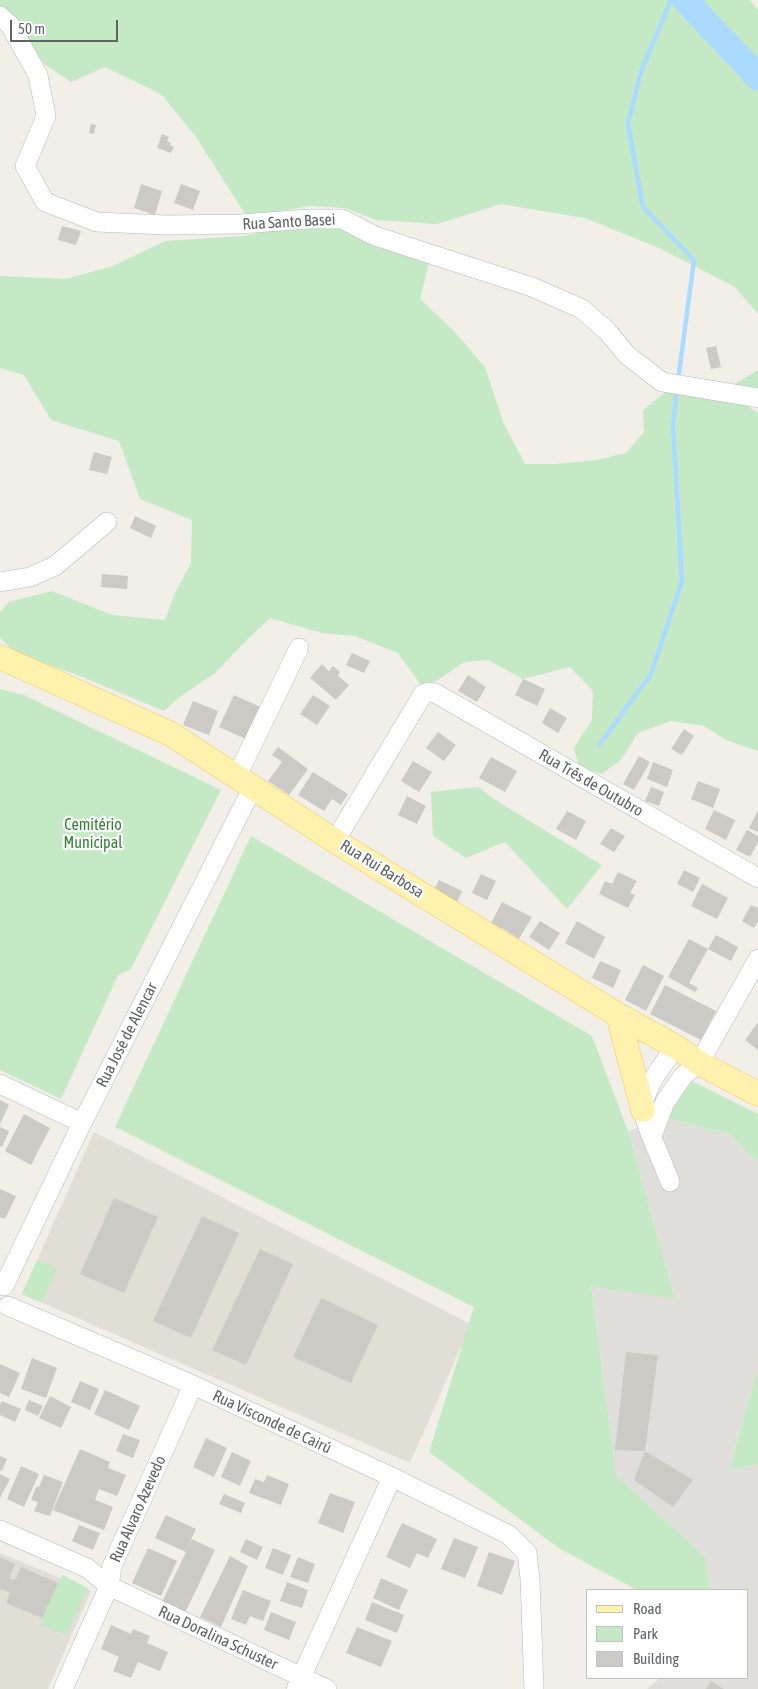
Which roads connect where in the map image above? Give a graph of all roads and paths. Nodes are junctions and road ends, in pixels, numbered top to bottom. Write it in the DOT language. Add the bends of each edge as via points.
graph roads {
  1 [pos="0,16"];
  2 [pos="758,398"];
  3 [pos="106,522"];
  4 [pos="0,582"];
  5 [pos="299,648"];
  6 [pos="0,657"];
  7 [pos="245,782"];
  8 [pos="336,841"];
  9 [pos="758,878"];
  10 [pos="758,959"];
  11 [pos="618,1015"];
  12 [pos="676,1047"];
  13 [pos="698,1063"];
  14 [pos="0,1084"];
  15 [pos="758,1094"];
  16 [pos="643,1110"];
  17 [pos="82,1123"];
  18 [pos="652,1136"];
  19 [pos="670,1182"];
  20 [pos="2,1285"];
  21 [pos="4,1308"];
  22 [pos="193,1385"];
  23 [pos="392,1477"];
  24 [pos="0,1530"];
  25 [pos="109,1586"];
  26 [pos="299,1683"];
  27 [pos="63,1689"];
  28 [pos="327,1689"];
  29 [pos="534,1689"];
  1 -- 2 [label="street, Rua Santo Basei" via="10,25 38,75 46,116 25,166 46,202 97,222 166,226 342,219 375,236 532,287 582,309 627,355 662,382"];
  3 -- 4 [label="street" via="55,566 30,577"];
  5 -- 7 [label="street, Rua José de Alencar"];
  6 -- 7 [label="main road, Rua Rui Barbosa" via="171,734"];
  7 -- 8 [label="main road, Rua Rui Barbosa"];
  7 -- 17 [label="street, Rua José de Alencar"];
  8 -- 9 [label="street, Rua Três de Outubro" via="424,694 430,692"];
  8 -- 11 [label="main road, Rua Rui Barbosa"];
  10 -- 13 [label="street"];
  11 -- 12 [label="main road, Rua Rui Barbosa"];
  11 -- 16 [label="main road"];
  12 -- 13 [label="main road, Rua Rui Barbosa"];
  12 -- 16 [label="street" via="648,1092"];
  13 -- 15 [label="main road, Rua Rui Barbosa"];
  13 -- 18 [label="street" via="683,1076 665,1102"];
  14 -- 17 [label="street"];
  16 -- 18 [label="street"];
  17 -- 20 [label="street, Rua José de Alencar"];
  18 -- 19 [label="street"];
  20 -- 21 [label="street" via="11,1295 11,1301"];
  21 -- 22 [label="street, Rua Visconde de Cairú"];
  22 -- 23 [label="street, Rua Visconde de Cairú"];
  22 -- 25 [label="street, Rua Alvaro Azevedo" via="112,1566"];
  23 -- 26 [label="street"];
  23 -- 29 [label="street, Rua Visconde de Cairú" via="509,1535 527,1553"];
  24 -- 25 [label="street, Rua Doralina Schuster" via="87,1568"];
  25 -- 26 [label="street, Rua Doralina Schuster"];
  25 -- 27 [label="street, Rua Alvaro Azevedo"];
  26 -- 28 [label="street, Rua Doralina Schuster"];
}
